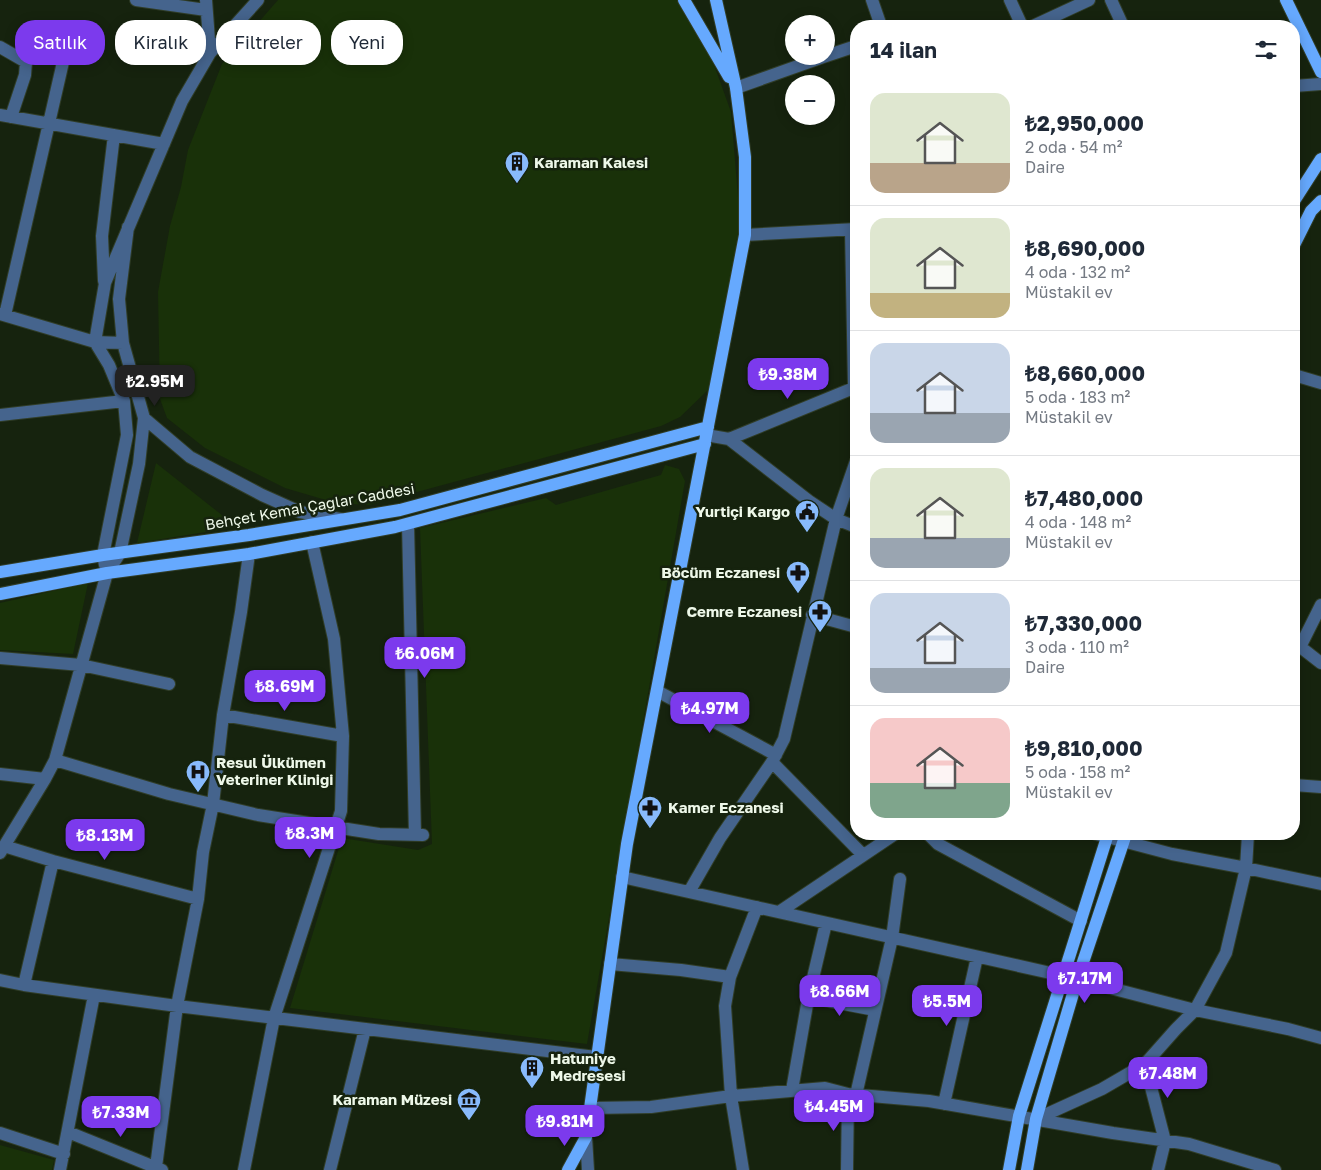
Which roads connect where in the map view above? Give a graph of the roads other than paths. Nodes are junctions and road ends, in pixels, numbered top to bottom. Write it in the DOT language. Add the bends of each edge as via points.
graph roads {
  1 [pos="136,0"];
  2 [pos="258,0"];
  3 [pos="684,0"];
  4 [pos="716,0"];
  5 [pos="872,0"];
  6 [pos="1010,0"];
  7 [pos="1089,0"];
  8 [pos="1111,0"];
  9 [pos="1286,0"];
  10 [pos="206,5"];
  11 [pos="879,20"];
  12 [pos="1019,20"];
  13 [pos="1046,20"];
  14 [pos="1120,20"];
  15 [pos="1296,20"];
  16 [pos="1300,29"];
  17 [pos="0,47"];
  18 [pos="850,48"];
  19 [pos="210,53"];
  20 [pos="835,53"];
  21 [pos="62,65"];
  22 [pos="801,65"];
  23 [pos="1321,72"];
  24 [pos="1321,84"];
  25 [pos="1300,86"];
  26 [pos="736,88"];
  27 [pos="6,116"];
  28 [pos="49,123"];
  29 [pos="114,135"];
  30 [pos="164,144"];
  31 [pos="1321,159"];
  32 [pos="1300,192"];
  33 [pos="1321,202"];
  34 [pos="128,227"];
  35 [pos="850,230"];
  36 [pos="1300,233"];
  37 [pos="745,235"];
  38 [pos="104,286"];
  39 [pos="2,315"];
  40 [pos="95,342"];
  41 [pos="123,343"];
  42 [pos="1300,377"];
  43 [pos="1321,383"];
  44 [pos="850,389"];
  45 [pos="124,401"];
  46 [pos="0,415"];
  47 [pos="144,418"];
  48 [pos="706,435"];
  49 [pos="729,439"];
  50 [pos="850,490"];
  51 [pos="836,519"];
  52 [pos="342,520"];
  53 [pos="408,524"];
  54 [pos="850,525"];
  55 [pos="312,542"];
  56 [pos="120,553"];
  57 [pos="248,554"];
  58 [pos="103,555"];
  59 [pos="0,572"];
  60 [pos="106,573"];
  61 [pos="0,594"];
  62 [pos="1321,605"];
  63 [pos="812,615"];
  64 [pos="850,625"];
  65 [pos="1300,639"];
  66 [pos="1300,646"];
  67 [pos="0,658"];
  68 [pos="1321,663"];
  69 [pos="81,666"];
  70 [pos="169,684"];
  71 [pos="657,691"];
  72 [pos="223,715"];
  73 [pos="342,736"];
  74 [pos="774,759"];
  75 [pos="55,760"];
  76 [pos="0,774"];
  77 [pos="45,779"];
  78 [pos="1300,786"];
  79 [pos="1321,788"];
  80 [pos="213,804"];
  81 [pos="335,827"];
  82 [pos="886,840"];
  83 [pos="934,840"];
  84 [pos="1103,840"];
  85 [pos="1124,840"];
  86 [pos="1133,840"];
  87 [pos="1248,840"];
  88 [pos="2,850"];
  89 [pos="863,855"];
  90 [pos="53,861"];
  91 [pos="1246,868"];
  92 [pos="622,877"];
  93 [pos="900,879"];
  94 [pos="1321,884"];
  95 [pos="689,892"];
  96 [pos="198,899"];
  97 [pos="757,907"];
  98 [pos="779,912"];
  99 [pos="1081,921"];
  100 [pos="826,923"];
  101 [pos="892,938"];
  102 [pos="977,957"];
  103 [pos="610,964"];
  104 [pos="1064,976"];
  105 [pos="730,977"];
  106 [pos="0,980"];
  107 [pos="1077,980"];
  108 [pos="24,985"];
  109 [pos="94,995"];
  110 [pos="808,999"];
  111 [pos="177,1006"];
  112 [pos="875,1010"];
  113 [pos="1195,1010"];
  114 [pos="274,1018"];
  115 [pos="365,1029"];
  116 [pos="1321,1038"];
  117 [pos="596,1057"];
  118 [pos="1145,1064"];
  119 [pos="792,1090"];
  120 [pos="852,1095"];
  121 [pos="731,1096"];
  122 [pos="944,1104"];
  123 [pos="591,1108"];
  124 [pos="1019,1116"];
  125 [pos="1036,1119"];
  126 [pos="68,1132"];
  127 [pos="0,1133"];
  128 [pos="586,1137"];
  129 [pos="1165,1141"];
  130 [pos="64,1154"];
  131 [pos="159,1168"];
  132 [pos="60,1170"];
  133 [pos="244,1170"];
  134 [pos="330,1170"];
  135 [pos="568,1170"];
  136 [pos="588,1170"];
  137 [pos="743,1170"];
  138 [pos="847,1170"];
  139 [pos="1009,1170"];
  140 [pos="1027,1170"];
  141 [pos="1158,1170"];
  142 [pos="1272,1170"];
  1 -- 10 [label="street"];
  2 -- 19 [label="street"];
  3 -- 26 [label="main road"];
  4 -- 26 [label="main road"];
  5 -- 11 [label="street"];
  6 -- 12 [label="street"];
  7 -- 13 [label="street"];
  8 -- 14 [label="street"];
  9 -- 15 [label="main road"];
  10 -- 19 [label="street"];
  16 -- 23 [label="main road"];
  17 -- 27 [label="street" via="26,62 25,75"];
  18 -- 20 [label="street"];
  19 -- 30 [label="street" via="182,101"];
  21 -- 28 [label="street"];
  22 -- 26 [label="street"];
  24 -- 25 [label="street"];
  26 -- 37 [label="main road" via="745,157"];
  27 -- 28 [label="street"];
  28 -- 29 [label="street"];
  28 -- 39 [label="street"];
  29 -- 30 [label="street"];
  29 -- 38 [label="street" via="102,236"];
  30 -- 34 [label="street"];
  31 -- 32 [label="main road"];
  33 -- 36 [label="main road" via="1311,211"];
  34 -- 38 [label="street"];
  34 -- 41 [label="street" via="119,299"];
  35 -- 37 [label="street"];
  37 -- 48 [label="main road"];
  38 -- 40 [label="street"];
  39 -- 40 [label="street"];
  40 -- 41 [label="street"];
  40 -- 45 [label="street"];
  41 -- 47 [label="street"];
  42 -- 43 [label="street"];
  44 -- 49 [label="street"];
  45 -- 46 [label="street"];
  45 -- 58 [label="street" via="127,435"];
  47 -- 52 [label="street" via="190,457 262,495 300,512"];
  47 -- 56 [label="street" via="139,464"];
  48 -- 49 [label="street"];
  48 -- 52 [label="main road, Behçet Kemal Çağlar Caddesi" via="400,510"];
  48 -- 53 [label="main road"];
  48 -- 71 [label="main road"];
  49 -- 51 [label="street"];
  50 -- 51 [label="street"];
  51 -- 54 [label="street"];
  51 -- 63 [label="street"];
  52 -- 56 [label="main road, Behçet Kemal Çağlar Caddesi"];
  53 -- 55 [label="main road"];
  53 -- 81 [label="street" via="419,835 379,834"];
  55 -- 57 [label="main road"];
  55 -- 73 [label="street" via="334,639"];
  56 -- 58 [label="main road, Behçet Kemal Çağlar Caddesi"];
  56 -- 60 [label="street"];
  57 -- 60 [label="main road"];
  57 -- 72 [label="street"];
  58 -- 59 [label="main road, Behçet Kemal Çağlar Caddesi"];
  58 -- 60 [label="street"];
  60 -- 61 [label="main road"];
  60 -- 69 [label="street"];
  62 -- 65 [label="street"];
  63 -- 64 [label="street"];
  63 -- 74 [label="street" via="787,728"];
  66 -- 68 [label="street"];
  67 -- 69 [label="street"];
  69 -- 70 [label="street"];
  69 -- 75 [label="street"];
  71 -- 74 [label="street"];
  71 -- 92 [label="main road"];
  72 -- 73 [label="street"];
  72 -- 80 [label="street"];
  73 -- 81 [label="street" via="341,811"];
  74 -- 89 [label="street"];
  74 -- 95 [label="street" via="720,838"];
  75 -- 77 [label="street"];
  75 -- 80 [label="street"];
  76 -- 77 [label="street"];
  77 -- 88 [label="street"];
  78 -- 79 [label="street"];
  80 -- 81 [label="street"];
  80 -- 96 [label="street"];
  81 -- 114 [label="street"];
  82 -- 89 [label="street"];
  83 -- 99 [label="street"];
  84 -- 99 [label="main road"];
  85 -- 107 [label="main road"];
  86 -- 91 [label="street" via="1172,854"];
  87 -- 91 [label="street"];
  88 -- 90 [label="street"];
  89 -- 98 [label="street"];
  90 -- 96 [label="street"];
  90 -- 108 [label="street"];
  91 -- 94 [label="street"];
  91 -- 113 [label="street" via="1226,953"];
  92 -- 95 [label="street"];
  92 -- 103 [label="main road"];
  93 -- 101 [label="street"];
  95 -- 97 [label="street"];
  96 -- 111 [label="street"];
  97 -- 98 [label="street"];
  97 -- 105 [label="street"];
  98 -- 100 [label="street"];
  99 -- 104 [label="main road"];
  100 -- 101 [label="street"];
  100 -- 110 [label="street"];
  101 -- 102 [label="street"];
  101 -- 112 [label="street"];
  102 -- 104 [label="street"];
  102 -- 122 [label="street"];
  103 -- 105 [label="street"];
  103 -- 117 [label="main road"];
  104 -- 107 [label="street"];
  104 -- 124 [label="main road"];
  105 -- 121 [label="street" via="725,1006"];
  106 -- 108 [label="street"];
  107 -- 113 [label="street"];
  107 -- 125 [label="main road"];
  108 -- 109 [label="street"];
  109 -- 111 [label="street"];
  109 -- 126 [label="street"];
  110 -- 112 [label="street"];
  110 -- 119 [label="street"];
  111 -- 114 [label="street"];
  111 -- 131 [label="street"];
  112 -- 120 [label="street"];
  113 -- 116 [label="street"];
  113 -- 118 [label="street"];
  114 -- 115 [label="street"];
  114 -- 133 [label="street"];
  115 -- 117 [label="street"];
  115 -- 134 [label="street"];
  117 -- 123 [label="main road"];
  118 -- 125 [label="street" via="1102,1089"];
  118 -- 129 [label="street"];
  119 -- 120 [label="street" via="825,1088"];
  119 -- 121 [label="street"];
  120 -- 122 [label="street"];
  120 -- 138 [label="street"];
  121 -- 123 [label="street" via="651,1108"];
  121 -- 137 [label="street"];
  122 -- 124 [label="street"];
  123 -- 128 [label="main road"];
  124 -- 125 [label="street"];
  124 -- 139 [label="main road"];
  125 -- 129 [label="street"];
  125 -- 140 [label="main road"];
  126 -- 130 [label="street"];
  126 -- 131 [label="street"];
  127 -- 130 [label="street"];
  128 -- 135 [label="main road"];
  128 -- 136 [label="street"];
  129 -- 141 [label="street"];
  129 -- 142 [label="street" via="1189,1144"];
  130 -- 132 [label="street"];
}
